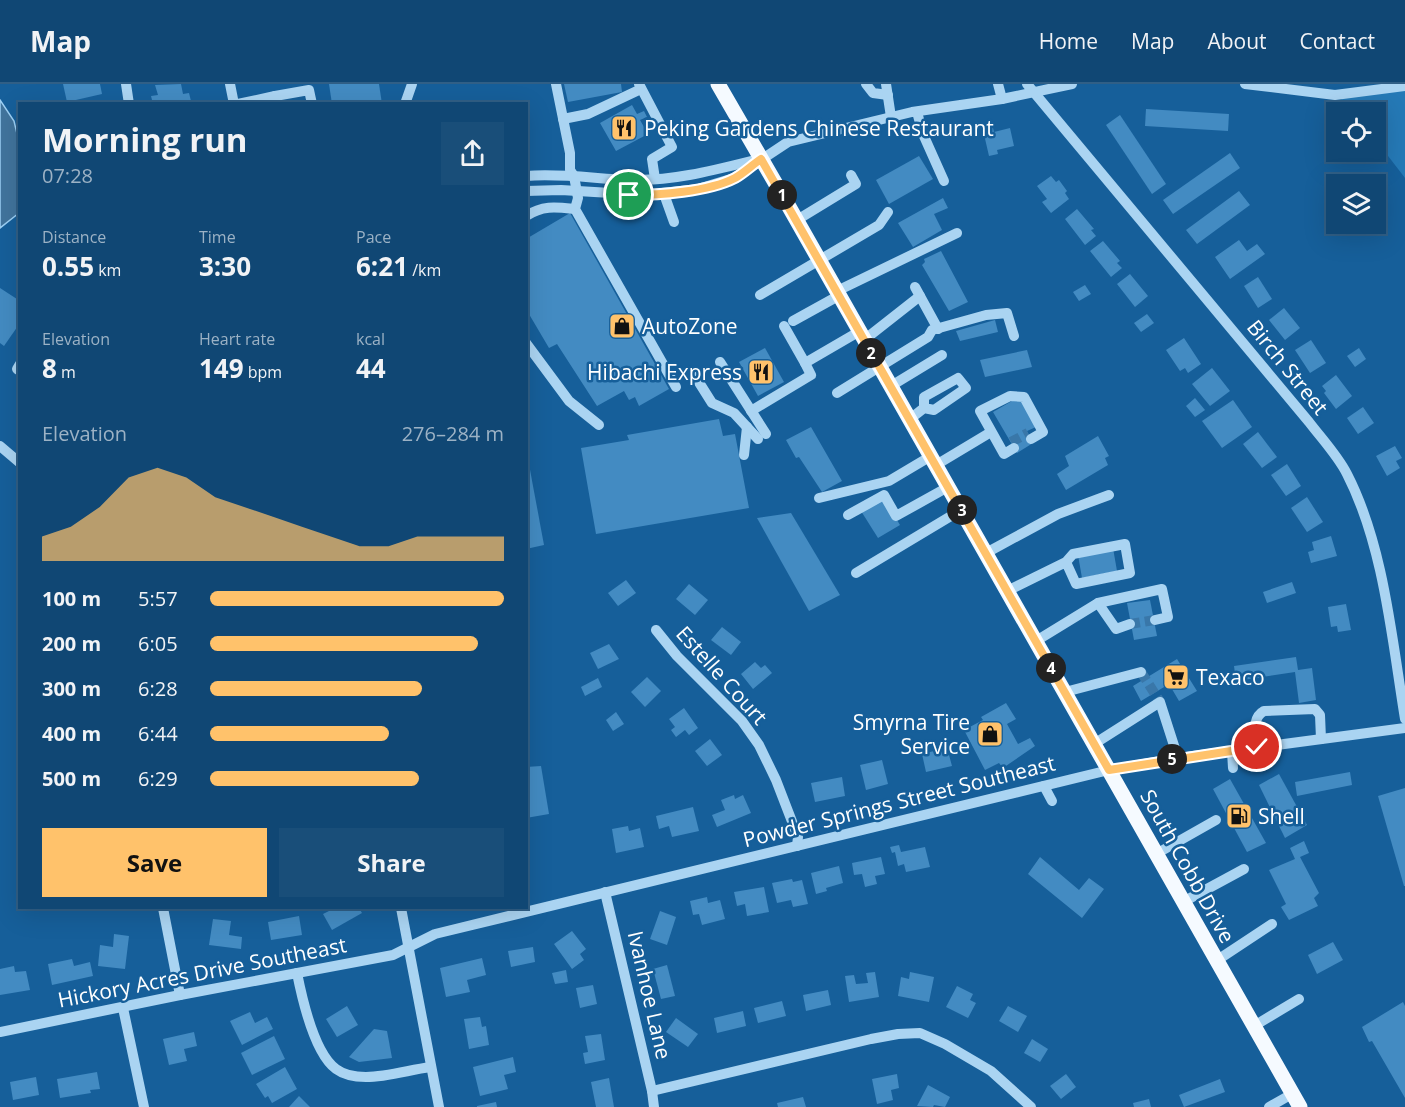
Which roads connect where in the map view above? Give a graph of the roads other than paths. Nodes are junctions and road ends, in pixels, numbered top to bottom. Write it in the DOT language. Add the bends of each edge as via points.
graph roads {
  1 [pos="126,84"];
  2 [pos="230,84"];
  3 [pos="412,84"];
  4 [pos="556,84"];
  5 [pos="718,84"];
  6 [pos="866,84"];
  7 [pos="998,84"];
  8 [pos="1072,84"];
  9 [pos="1245,84"];
  10 [pos="640,86"];
  11 [pos="1405,86"];
  12 [pos="1031,88"];
  13 [pos="887,90"];
  14 [pos="1002,99"];
  15 [pos="276,100"];
  16 [pos="129,102"];
  17 [pos="235,102"];
  18 [pos="256,102"];
  19 [pos="312,102"];
  20 [pos="406,102"];
  21 [pos="916,112"];
  22 [pos="891,117"];
  23 [pos="563,119"];
  24 [pos="761,159"];
  25 [pos="851,175"];
  26 [pos="528,176"];
  27 [pos="574,176"];
  28 [pos="655,179"];
  29 [pos="944,181"];
  30 [pos="528,191"];
  31 [pos="576,191"];
  32 [pos="664,194"];
  33 [pos="575,210"];
  34 [pos="888,212"];
  35 [pos="528,215"];
  36 [pos="797,220"];
  37 [pos="674,222"];
  38 [pos="957,233"];
  39 [pos="820,260"];
  40 [pos="838,293"];
  41 [pos="760,295"];
  42 [pos="938,329"];
  43 [pos="862,335"];
  44 [pos="1014,336"];
  45 [pos="528,346"];
  46 [pos="942,355"];
  47 [pos="720,362"];
  48 [pos="805,363"];
  49 [pos="880,367"];
  50 [pos="695,376"];
  51 [pos="891,386"];
  52 [pos="676,387"];
  53 [pos="837,393"];
  54 [pos="924,408"];
  55 [pos="751,411"];
  56 [pos="910,419"];
  57 [pos="599,425"];
  58 [pos="747,428"];
  59 [pos="991,432"];
  60 [pos="1029,436"];
  61 [pos="1013,445"];
  62 [pos="0,446"];
  63 [pos="744,455"];
  64 [pos="933,460"];
  65 [pos="18,461"];
  66 [pos="948,487"];
  67 [pos="1109,495"];
  68 [pos="819,498"];
  69 [pos="962,510"];
  70 [pos="848,515"];
  71 [pos="986,553"];
  72 [pos="1066,562"];
  73 [pos="856,573"];
  74 [pos="1007,591"];
  75 [pos="1098,603"];
  76 [pos="1155,620"];
  77 [pos="1130,624"];
  78 [pos="656,630"];
  79 [pos="1036,641"];
  80 [pos="1141,672"];
  81 [pos="1065,692"];
  82 [pos="1405,719"];
  83 [pos="1405,728"];
  84 [pos="1321,739"];
  85 [pos="1094,744"];
  86 [pos="1257,747"];
  87 [pos="1232,751"];
  88 [pos="1178,758"];
  89 [pos="1233,768"];
  90 [pos="1109,770"];
  91 [pos="1044,786"];
  92 [pos="1052,801"];
  93 [pos="1216,820"];
  94 [pos="797,846"];
  95 [pos="1156,854"];
  96 [pos="1244,869"];
  97 [pos="605,892"];
  98 [pos="1183,902"];
  99 [pos="528,908"];
  100 [pos="163,909"];
  101 [pos="401,909"];
  102 [pos="512,911"];
  103 [pos="1272,924"];
  104 [pos="409,947"];
  105 [pos="1216,960"];
  106 [pos="297,973"];
  107 [pos="180,995"];
  108 [pos="1299,999"];
  109 [pos="123,1008"];
  110 [pos="1254,1026"];
  111 [pos="0,1032"];
  112 [pos="430,1066"];
  113 [pos="652,1091"];
  114 [pos="1296,1101"];
  115 [pos="144,1107"];
  116 [pos="439,1107"];
  117 [pos="654,1107"];
  118 [pos="1031,1107"];
  119 [pos="1269,1107"];
  1 -- 16 [label="street"];
  2 -- 17 [label="street"];
  3 -- 20 [label="street"];
  4 -- 23 [label="street"];
  5 -- 24 [label="main road, South Cobb Drive"];
  6 -- 13 [label="street" via="873,93"];
  7 -- 14 [label="street"];
  8 -- 12 [label="street"];
  9 -- 11 [label="street" via="1335,95"];
  10 -- 23 [label="street" via="588,114"];
  10 -- 28 [label="street" via="672,147 652,159"];
  12 -- 14 [label="street"];
  12 -- 82 [label="street, Birch Street" via="1302,413 1346,472 1362,508 1386,600"];
  13 -- 22 [label="street"];
  14 -- 21 [label="street"];
  15 -- 18 [label="street"];
  15 -- 19 [label="street" via="309,90"];
  21 -- 22 [label="street"];
  21 -- 29 [label="street"];
  22 -- 24 [label="street" via="788,142"];
  23 -- 27 [label="street"];
  24 -- 28 [label="street"];
  24 -- 32 [label="street" via="734,178"];
  24 -- 36 [label="main road, South Cobb Drive"];
  25 -- 36 [label="street" via="856,184"];
  26 -- 27 [label="street"];
  27 -- 28 [label="street"];
  27 -- 31 [label="street"];
  30 -- 31 [label="street"];
  31 -- 32 [label="street"];
  31 -- 33 [label="street"];
  32 -- 37 [label="street"];
  33 -- 35 [label="street" via="548,206"];
  33 -- 52 [label="street"];
  34 -- 39 [label="street" via="879,225"];
  36 -- 39 [label="main road, South Cobb Drive"];
  38 -- 40 [label="street"];
  39 -- 40 [label="main road, South Cobb Drive"];
  39 -- 41 [label="street"];
  40 -- 43 [label="main road, South Cobb Drive"];
  40 -- 48 [label="street" via="788,324"];
  42 -- 43 [label="street" via="918,292"];
  42 -- 44 [label="street" via="1007,313"];
  42 -- 49 [label="street"];
  43 -- 48 [label="street"];
  43 -- 49 [label="main road, South Cobb Drive"];
  45 -- 57 [label="street" via="569,401"];
  46 -- 51 [label="street"];
  47 -- 55 [label="street"];
  48 -- 55 [label="street" via="812,375"];
  49 -- 51 [label="main road, South Cobb Drive"];
  49 -- 53 [label="street"];
  50 -- 58 [label="street" via="712,403 734,413"];
  51 -- 56 [label="main road, South Cobb Drive"];
  54 -- 54 [label="street" via="934,410 966,388 958,378 924,397"];
  54 -- 56 [label="street"];
  55 -- 58 [label="street" via="762,436"];
  56 -- 64 [label="main road, South Cobb Drive"];
  58 -- 63 [label="street"];
  59 -- 60 [label="street" via="980,411 1010,396 1024,398 1040,427"];
  59 -- 61 [label="street" via="1001,449"];
  59 -- 64 [label="street"];
  62 -- 65 [label="street"];
  64 -- 66 [label="main road, South Cobb Drive"];
  64 -- 68 [label="street" via="888,481"];
  66 -- 69 [label="main road, South Cobb Drive"];
  66 -- 70 [label="street" via="896,516 884,495"];
  67 -- 71 [label="street" via="1058,514"];
  69 -- 71 [label="main road, South Cobb Drive"];
  69 -- 73 [label="street"];
  71 -- 74 [label="main road, South Cobb Drive"];
  72 -- 72 [label="street" via="1076,584 1130,573 1125,544 1073,554"];
  72 -- 74 [label="street"];
  74 -- 79 [label="main road, South Cobb Drive"];
  75 -- 76 [label="street" via="1162,589 1168,617"];
  75 -- 77 [label="street" via="1116,629"];
  75 -- 79 [label="street"];
  78 -- 94 [label="street, Estelle Court" via="742,721 759,745 798,837"];
  79 -- 81 [label="main road, South Cobb Drive"];
  80 -- 81 [label="street"];
  81 -- 85 [label="main road, South Cobb Drive"];
  83 -- 84 [label="street, Powder Springs Street Southeast"];
  84 -- 86 [label="street, Powder Springs Street Southeast"];
  84 -- 86 [label="street" via="1316,709 1264,711 1256,721"];
  85 -- 88 [label="street" via="1160,702"];
  85 -- 90 [label="main road, South Cobb Drive"];
  86 -- 87 [label="street, Powder Springs Street Southeast"];
  87 -- 88 [label="street, Powder Springs Street Southeast"];
  87 -- 89 [label="street"];
  88 -- 90 [label="street, Powder Springs Street Southeast"];
  90 -- 91 [label="street, Powder Springs Street Southeast"];
  90 -- 95 [label="main road, South Cobb Drive"];
  91 -- 92 [label="street"];
  91 -- 94 [label="street, Powder Springs Street Southeast"];
  93 -- 95 [label="street"];
  94 -- 97 [label="street, Powder Springs Street Southeast"];
  95 -- 98 [label="main road, South Cobb Drive"];
  96 -- 98 [label="street"];
  97 -- 99 [label="street, Powder Springs Street Southeast"];
  97 -- 113 [label="street, Ivanhoe Lane"];
  98 -- 105 [label="main road, South Cobb Drive"];
  100 -- 107 [label="street"];
  101 -- 104 [label="street"];
  102 -- 104 [label="street, Powder Springs Street Southeast" via="435,934"];
  103 -- 105 [label="street"];
  104 -- 106 [label="street, Hickory Acres Drive Southeast" via="393,955"];
  104 -- 112 [label="street"];
  105 -- 110 [label="main road, South Cobb Drive"];
  106 -- 107 [label="street, Hickory Acres Drive Southeast"];
  106 -- 112 [label="street" via="306,1016 335,1069 366,1077"];
  107 -- 109 [label="street, Hickory Acres Drive Southeast"];
  108 -- 110 [label="street"];
  109 -- 111 [label="street, Hickory Acres Drive Southeast"];
  109 -- 115 [label="street"];
  110 -- 114 [label="main road, South Cobb Drive"];
  112 -- 116 [label="street"];
  113 -- 117 [label="street, Ivanhoe Lane"];
  113 -- 118 [label="street" via="871,1039 920,1033 991,1071"];
  114 -- 119 [label="street"];
}
